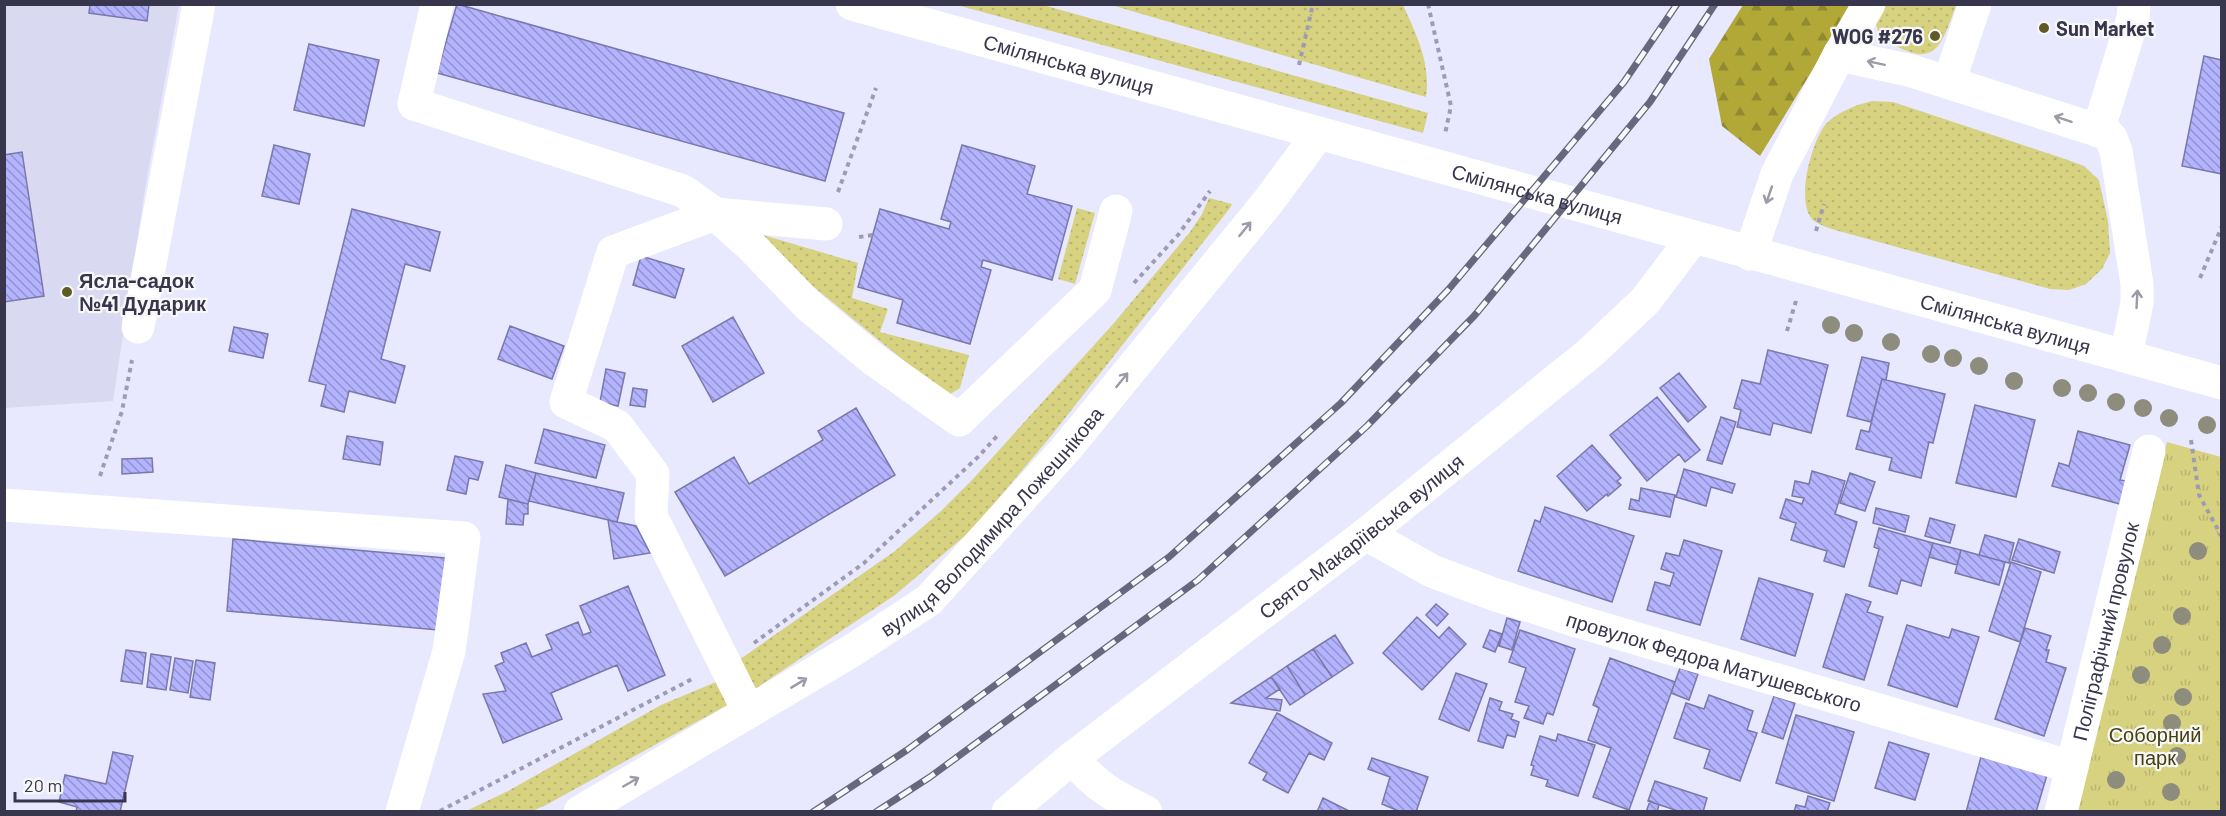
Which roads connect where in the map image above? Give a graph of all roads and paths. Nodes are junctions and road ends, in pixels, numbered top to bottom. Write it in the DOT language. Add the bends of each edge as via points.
graph roads {
  1 [pos="199,4"];
  2 [pos="437,4"];
  3 [pos="852,4"];
  4 [pos="1313,4"];
  5 [pos="1428,4"];
  6 [pos="1869,4"];
  7 [pos="1975,4"];
  8 [pos="2134,4"];
  9 [pos="1839,55"];
  10 [pos="1299,65"];
  11 [pos="1949,82"];
  12 [pos="876,88"];
  13 [pos="2098,131"];
  14 [pos="1319,133"];
  15 [pos="1438,167"];
  16 [pos="1209,191"];
  17 [pos="1824,204"];
  18 [pos="1116,211"];
  19 [pos="715,214"];
  20 [pos="826,224"];
  21 [pos="2222,226"];
  22 [pos="1816,231"];
  23 [pos="873,235"];
  24 [pos="858,237"];
  25 [pos="1693,238"];
  26 [pos="1750,254"];
  27 [pos="2200,278"];
  28 [pos="1130,288"];
  29 [pos="1796,300"];
  30 [pos="138,327"];
  31 [pos="1787,331"];
  32 [pos="2126,356"];
  33 [pos="2222,383"];
  34 [pos="1003,429"];
  35 [pos="2191,440"];
  36 [pos="2150,451"];
  37 [pos="4,505"];
  38 [pos="88,511"];
  39 [pos="1366,534"];
  40 [pos="2222,537"];
  41 [pos="725,662"];
  42 [pos="749,712"];
  43 [pos="1072,758"];
  44 [pos="2072,766"];
  45 [pos="402,812"];
  46 [pos="438,812"];
  47 [pos="580,812"];
  48 [pos="1008,812"];
  49 [pos="1146,812"];
  50 [pos="2061,812"];
  1 -- 30 [label="street"];
  2 -- 19 [label="street" via="414,105 683,191"];
  3 -- 14 [label="street, Смілянська вулиця"];
  4 -- 10 [label="path"];
  5 -- 15 [label="path" via="1451,106"];
  6 -- 9 [label="street"];
  7 -- 11 [label="street"];
  8 -- 13 [label="street"];
  11 -- 9 [label="street, one-way"];
  9 -- 26 [label="street, one-way" via="1777,174"];
  13 -- 11 [label="street, one-way"];
  12 -- 20 [label="path"];
  32 -- 13 [label="street, one-way" via="2137,284 2116,151 2111,138"];
  14 -- 15 [label="street, Смілянська вулиця"];
  42 -- 14 [label="street, вулиця Володимира Ложешнікова, one-way" via="929,600 1065,450 1268,202"];
  15 -- 25 [label="street, Смілянська вулиця"];
  16 -- 28 [label="path" via="1178,235"];
  17 -- 22 [label="path"];
  18 -- 19 [label="street" via="1095,290 959,420 873,359 808,306"];
  19 -- 20 [label="street"];
  19 -- 41 [label="street" via="613,252 566,402 617,426 653,474 651,516"];
  21 -- 27 [label="path"];
  23 -- 24 [label="path"];
  25 -- 26 [label="street, Смілянська вулиця"];
  25 -- 39 [label="street, Свято-Макаріївська вулиця" via="1645,301 1616,330"];
  26 -- 32 [label="street, Смілянська вулиця"];
  29 -- 31 [label="path"];
  30 -- 38 [label="path" via="122,411"];
  32 -- 33 [label="street, Смілянська вулиця"];
  34 -- 41 [label="path" via="980,456 864,563"];
  35 -- 40 [label="path" via="2199,495"];
  36 -- 44 [label="street, Поліграфічний провулок"];
  37 -- 38 [label="street"];
  38 -- 45 [label="street" via="464,538 449,651"];
  39 -- 43 [label="street, Свято-Макаріївська вулиця"];
  39 -- 44 [label="street, провулок Федора Матушевського" via="1432,571 1492,594"];
  41 -- 42 [label="street"];
  41 -- 46 [label="path"];
  47 -- 42 [label="street, вулиця Володимира Ложешнікова, one-way"];
  43 -- 48 [label="street, Свято-Макаріївська вулиця"];
  43 -- 49 [label="street" via="1100,787"];
  44 -- 50 [label="street, Поліграфічний провулок"];
}
